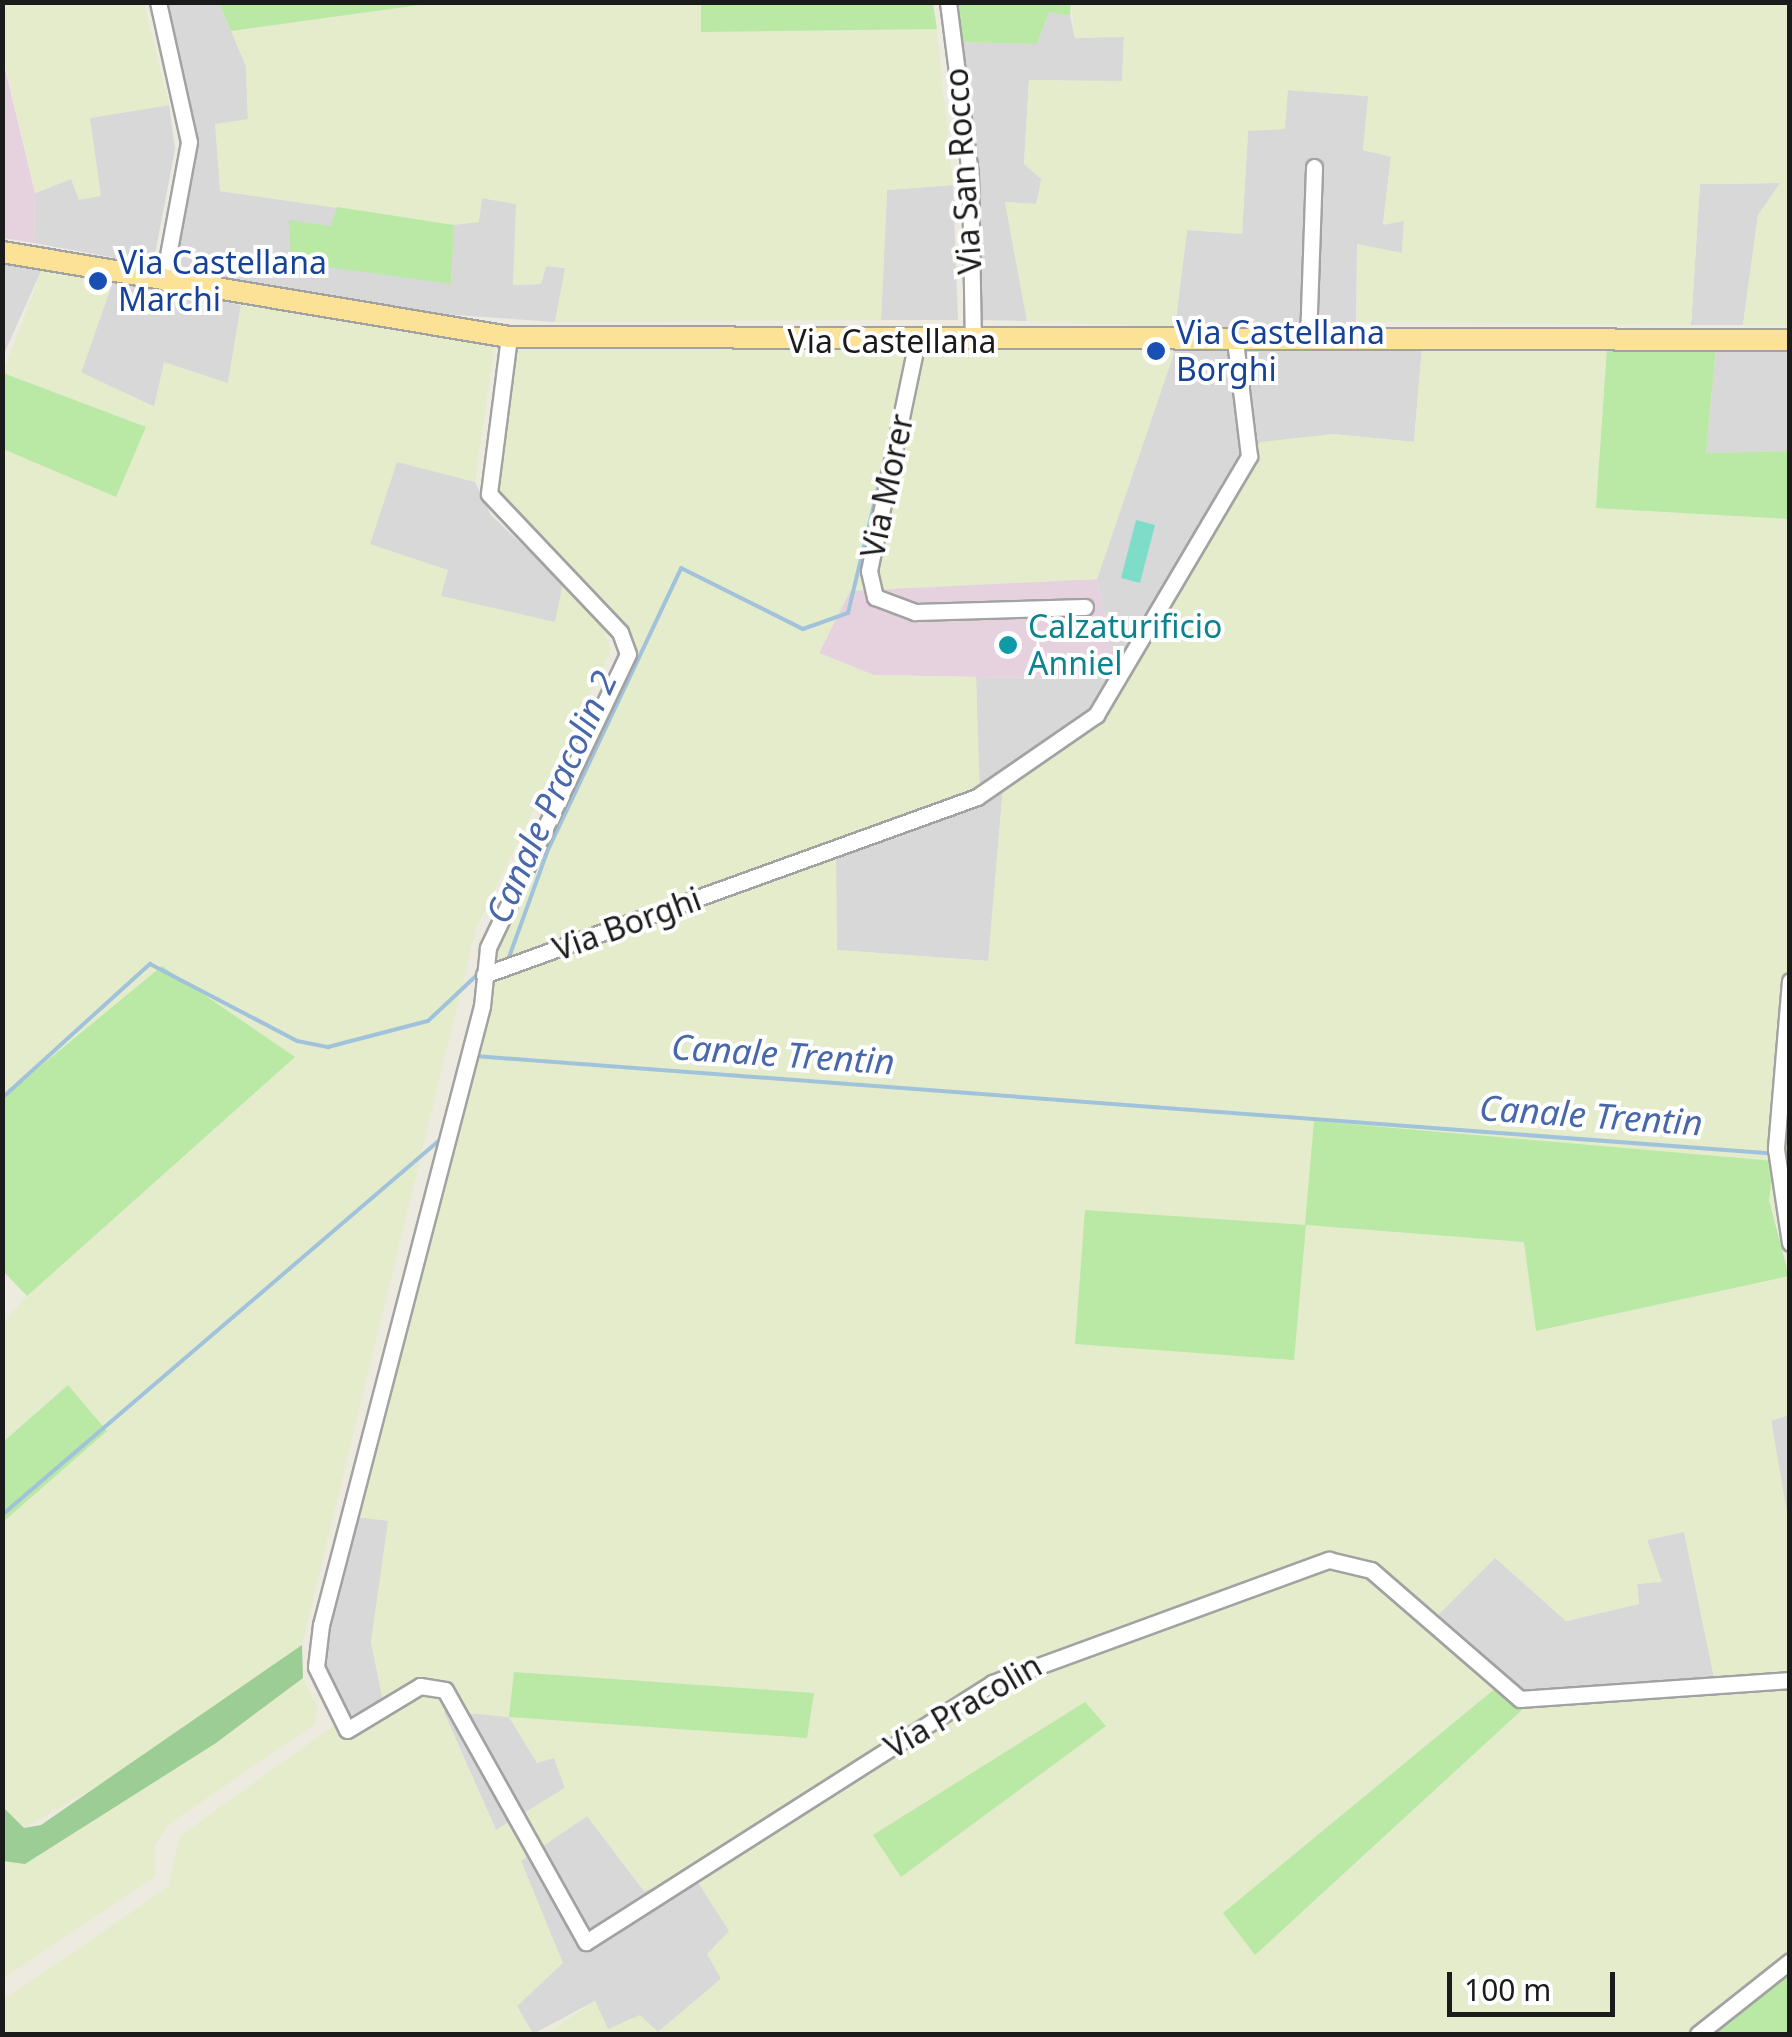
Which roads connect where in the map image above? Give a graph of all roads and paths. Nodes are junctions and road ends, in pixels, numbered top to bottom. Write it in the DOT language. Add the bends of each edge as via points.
graph roads {
  1 [pos="158,2"];
  2 [pos="948,2"];
  3 [pos="1314,167"];
  4 [pos="2,252"];
  5 [pos="163,282"];
  6 [pos="510,338"];
  7 [pos="973,340"];
  8 [pos="1236,340"];
  9 [pos="1308,340"];
  10 [pos="1790,340"];
  11 [pos="917,341"];
  12 [pos="1086,607"];
  13 [pos="484,975"];
  14 [pos="1790,980"];
  15 [pos="1790,1243"];
  16 [pos="1790,1680"];
  17 [pos="1790,1961"];
  18 [pos="1698,2034"];
  1 -- 5 [label="street" via="189,142"];
  2 -- 7 [label="street, Via San Rocco" via="970,174"];
  3 -- 9 [label="street"];
  4 -- 5 [label="main road, Via Castellana"];
  5 -- 6 [label="main road, Via Castellana"];
  6 -- 11 [label="main road, Via Castellana"];
  6 -- 13 [label="street" via="489,494 620,632 628,654 499,915"];
  7 -- 8 [label="main road, Via Castellana"];
  7 -- 11 [label="main road, Via Castellana"];
  8 -- 9 [label="main road, Via Castellana"];
  8 -- 13 [label="street, Via Borghi" via="1249,456 1096,715 977,797"];
  9 -- 10 [label="main road, Via Castellana"];
  11 -- 12 [label="street, Via Morer" via="869,572 875,597 915,612"];
  13 -- 16 [label="street, Via Pracolin" via="321,1625 316,1667 346,1730 420,1686 444,1690 586,1942 992,1683 1328,1560 1371,1570 1520,1699"];
  14 -- 15 [label="street" via="1776,1149"];
  17 -- 18 [label="street"];
}
